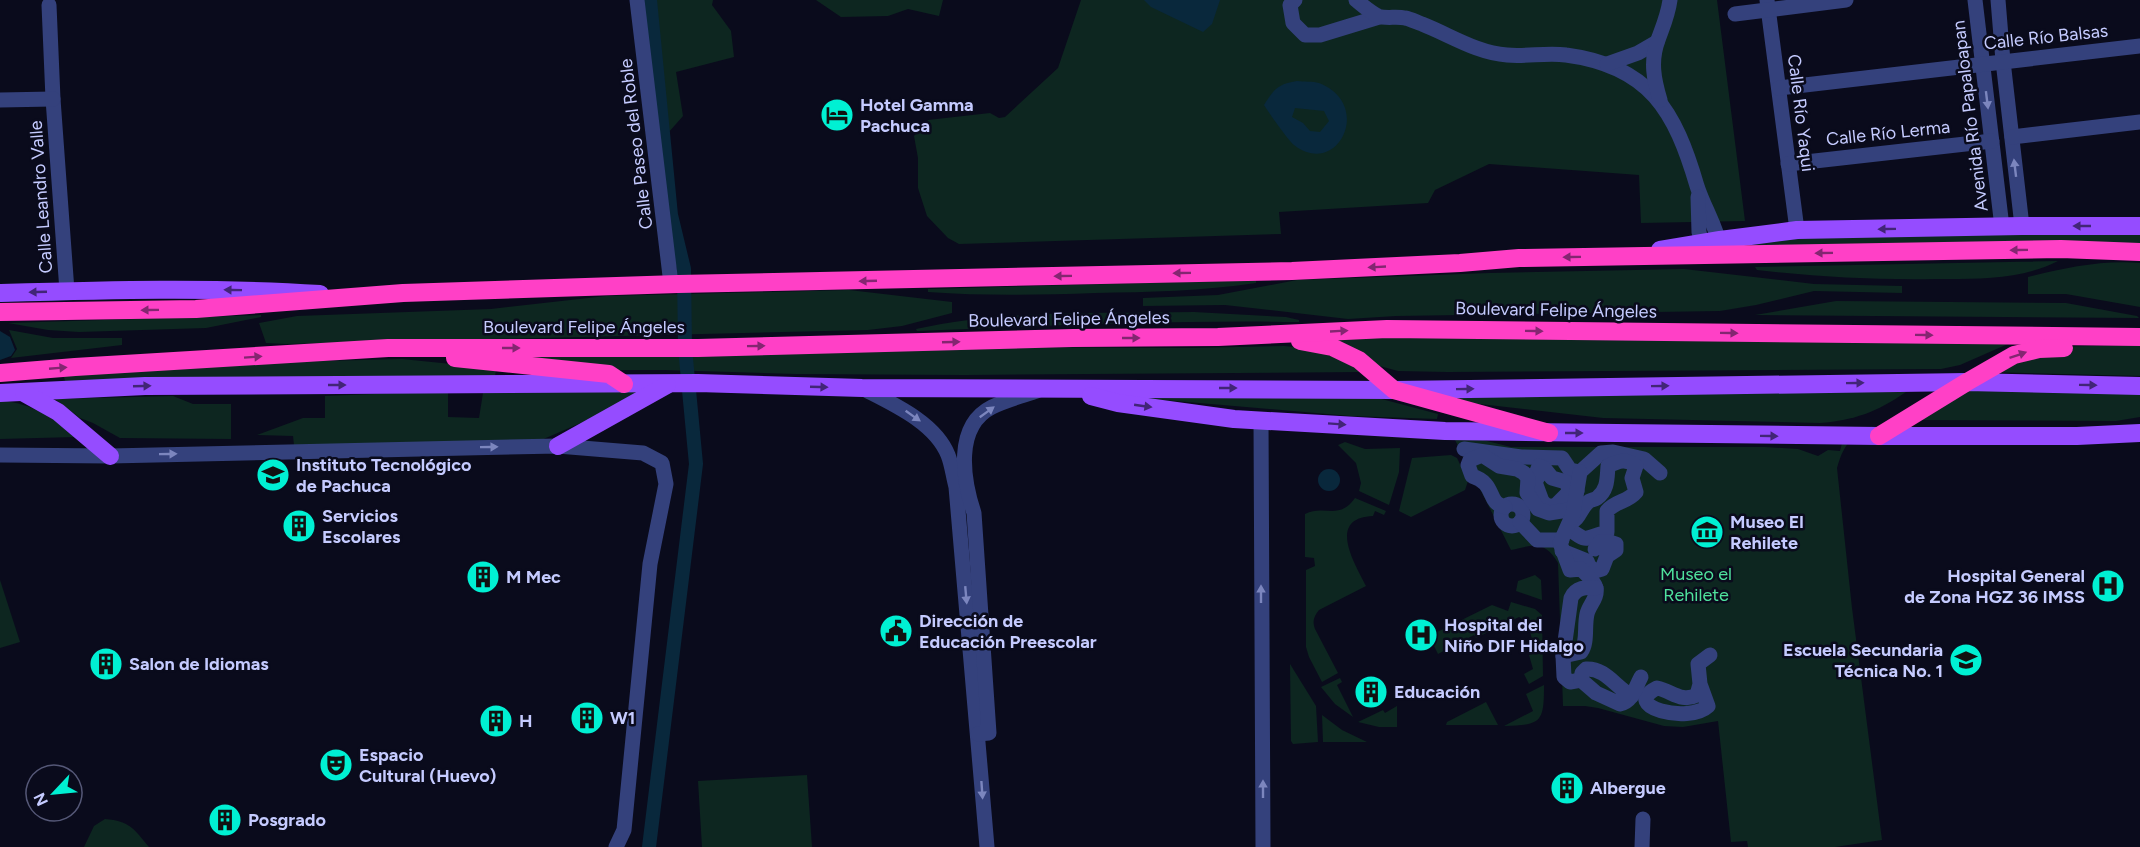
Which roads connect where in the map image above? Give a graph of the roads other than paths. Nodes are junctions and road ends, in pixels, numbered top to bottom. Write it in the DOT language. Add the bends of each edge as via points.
graph roads {
  1 [pos="637,0"];
  2 [pos="1294,0"];
  3 [pos="1356,0"];
  4 [pos="1670,0"];
  5 [pos="1846,0"];
  6 [pos="1975,0"];
  7 [pos="1998,0"];
  8 [pos="49,5"];
  9 [pos="1768,5"];
  10 [pos="1735,14"];
  11 [pos="1379,17"];
  12 [pos="1657,42"];
  13 [pos="2140,46"];
  14 [pos="2003,61"];
  15 [pos="1983,63"];
  16 [pos="1607,64"];
  17 [pos="1779,88"];
  18 [pos="53,99"];
  19 [pos="0,100"];
  20 [pos="1660,100"];
  21 [pos="2140,122"];
  22 [pos="2012,137"];
  23 [pos="1992,141"];
  24 [pos="1788,164"];
  25 [pos="2022,226"];
  26 [pos="2140,226"];
  27 [pos="2002,227"];
  28 [pos="1797,230"];
  29 [pos="1712,248"];
  30 [pos="2140,252"];
  31 [pos="680,284"];
  32 [pos="67,291"];
  33 [pos="0,293"];
  34 [pos="355,296"];
  35 [pos="0,307"];
  36 [pos="0,312"];
  37 [pos="39,312"];
  38 [pos="1218,337"];
  39 [pos="2140,338"];
  40 [pos="388,348"];
  41 [pos="0,373"];
  42 [pos="1966,382"];
  43 [pos="624,384"];
  44 [pos="669,384"];
  45 [pos="2140,386"];
  46 [pos="862,388"];
  47 [pos="1044,388"];
  48 [pos="1066,389"];
  49 [pos="1394,390"];
  50 [pos="22,392"];
  51 [pos="0,393"];
  52 [pos="1261,420"];
  53 [pos="1549,433"];
  54 [pos="2140,434"];
  55 [pos="1879,436"];
  56 [pos="558,446"];
  57 [pos="1464,449"];
  58 [pos="0,456"];
  59 [pos="110,456"];
  60 [pos="1580,472"];
  61 [pos="1660,473"];
  62 [pos="1574,508"];
  63 [pos="1565,536"];
  64 [pos="1595,549"];
  65 [pos="1596,588"];
  66 [pos="1710,655"];
  67 [pos="1563,656"];
  68 [pos="983,734"];
  69 [pos="1643,819"];
  70 [pos="616,847"];
  71 [pos="987,847"];
  72 [pos="1263,847"];
  73 [pos="1642,847"];
  1 -- 31 [label="street, Calle Paseo del Roble"];
  2 -- 11 [label="street" via="1290,5 1293,23 1305,35 1320,35"];
  3 -- 11 [label="street"];
  4 -- 12 [label="street"];
  5 -- 9 [label="street"];
  6 -- 15 [label="street, Avenida Río Papaloapan"];
  7 -- 14 [label="street"];
  8 -- 18 [label="street, Calle Leandro Valle"];
  9 -- 10 [label="street"];
  9 -- 17 [label="street, Calle Río Yaqui"];
  11 -- 16 [label="street" via="1405,18 1477,49 1507,56 1565,55"];
  12 -- 16 [label="street" via="1638,54"];
  12 -- 20 [label="street" via="1653,60"];
  13 -- 14 [label="street, Calle Río Balsas"];
  14 -- 15 [label="street, Calle Río Balsas"];
  14 -- 22 [label="street"];
  15 -- 17 [label="street, Calle Río Balsas"];
  15 -- 23 [label="street, Avenida Río Papaloapan, one-way"];
  16 -- 20 [label="street"];
  17 -- 24 [label="street, Calle Río Yaqui"];
  18 -- 19 [label="street"];
  18 -- 32 [label="street, Calle Leandro Valle"];
  20 -- 29 [label="street" via="1687,151"];
  21 -- 22 [label="street"];
  25 -- 22 [label="street, one-way"];
  23 -- 24 [label="street, Calle Río Lerma"];
  23 -- 27 [label="street, Avenida Río Papaloapan"];
  24 -- 28 [label="street, Calle Río Yaqui"];
  26 -- 25 [label="main road, Boulevard Felipe Ángeles, one-way"];
  25 -- 27 [label="main road, Boulevard Felipe Ángeles"];
  27 -- 28 [label="main road, Boulevard Felipe Ángeles, one-way"];
  28 -- 29 [label="main road, Boulevard Felipe Ángeles"];
  30 -- 29 [label="highway, Boulevard Felipe Ángeles, one-way"];
  29 -- 31 [label="highway, Boulevard Felipe Ángeles, one-way" via="1280,271"];
  31 -- 34 [label="highway, Boulevard Felipe Ángeles"];
  32 -- 33 [label="main road, Boulevard Felipe Ángeles, one-way"];
  34 -- 32 [label="main road, Boulevard Felipe Ángeles, one-way" via="160,289"];
  34 -- 37 [label="highway, Boulevard Felipe Ángeles, one-way" via="196,309"];
  35 -- 37 [label="highway"];
  36 -- 37 [label="highway, Boulevard Felipe Ángeles"];
  38 -- 39 [label="highway, Boulevard Felipe Ángeles, one-way" via="1386,329"];
  40 -- 38 [label="highway, Boulevard Felipe Ángeles, one-way" via="698,348"];
  38 -- 49 [label="highway" via="1239,341 1307,341 1332,347 1359,360"];
  42 -- 39 [label="highway, one-way" via="2014,355 2039,349 2108,346"];
  41 -- 40 [label="highway, Boulevard Felipe Ángeles, one-way"];
  40 -- 43 [label="highway" via="609,374"];
  42 -- 45 [label="main road, one-way"];
  49 -- 42 [label="main road, one-way"];
  42 -- 55 [label="highway"];
  43 -- 44 [label="main road"];
  50 -- 43 [label="main road, one-way" via="145,386"];
  44 -- 46 [label="main road, one-way"];
  44 -- 56 [label="main road"];
  46 -- 47 [label="main road"];
  46 -- 68 [label="street, one-way" via="930,428 948,453 956,487"];
  47 -- 48 [label="main road"];
  68 -- 47 [label="street, one-way" via="974,513 965,480 966,447 974,422 990,408"];
  48 -- 49 [label="main road, one-way"];
  48 -- 52 [label="main road, one-way" via="1118,403"];
  49 -- 53 [label="highway"];
  50 -- 51 [label="main road"];
  50 -- 59 [label="main road" via="58,412"];
  52 -- 53 [label="main road, one-way"];
  72 -- 52 [label="street, one-way"];
  53 -- 55 [label="main road, one-way"];
  54 -- 55 [label="main road"];
  59 -- 56 [label="street, one-way"];
  56 -- 70 [label="street" via="644,453 662,463 666,484 650,564 624,830"];
  57 -- 60 [label="street" via="1562,458 1570,470"];
  58 -- 59 [label="street"];
  60 -- 61 [label="street" via="1601,453 1613,452 1644,459"];
  60 -- 62 [label="street"];
  62 -- 63 [label="street"];
  62 -- 63 [label="street" via="1549,513 1538,509 1527,493 1528,478 1524,472 1498,466 1482,455 1470,460 1472,476 1487,483 1495,502 1505,507 1501,512 1504,522 1520,522 1538,540"];
  63 -- 63 [label="street" via="1587,538 1607,532 1607,511 1636,492 1632,477 1636,466 1623,460 1608,466 1608,483 1598,498 1586,503"];
  63 -- 64 [label="street" via="1595,571 1602,569 1616,544 1600,542"];
  63 -- 65 [label="street" via="1570,570 1581,569"];
  65 -- 67 [label="street" via="1594,603 1588,609 1584,646 1581,652"];
  65 -- 67 [label="street" via="1573,593"];
  66 -- 67 [label="street" via="1698,664 1705,686 1692,698 1679,698 1658,688 1640,688 1620,704 1596,693 1581,680 1570,682 1564,677"];
  68 -- 71 [label="street, one-way"];
  69 -- 73 [label="street"];
}
